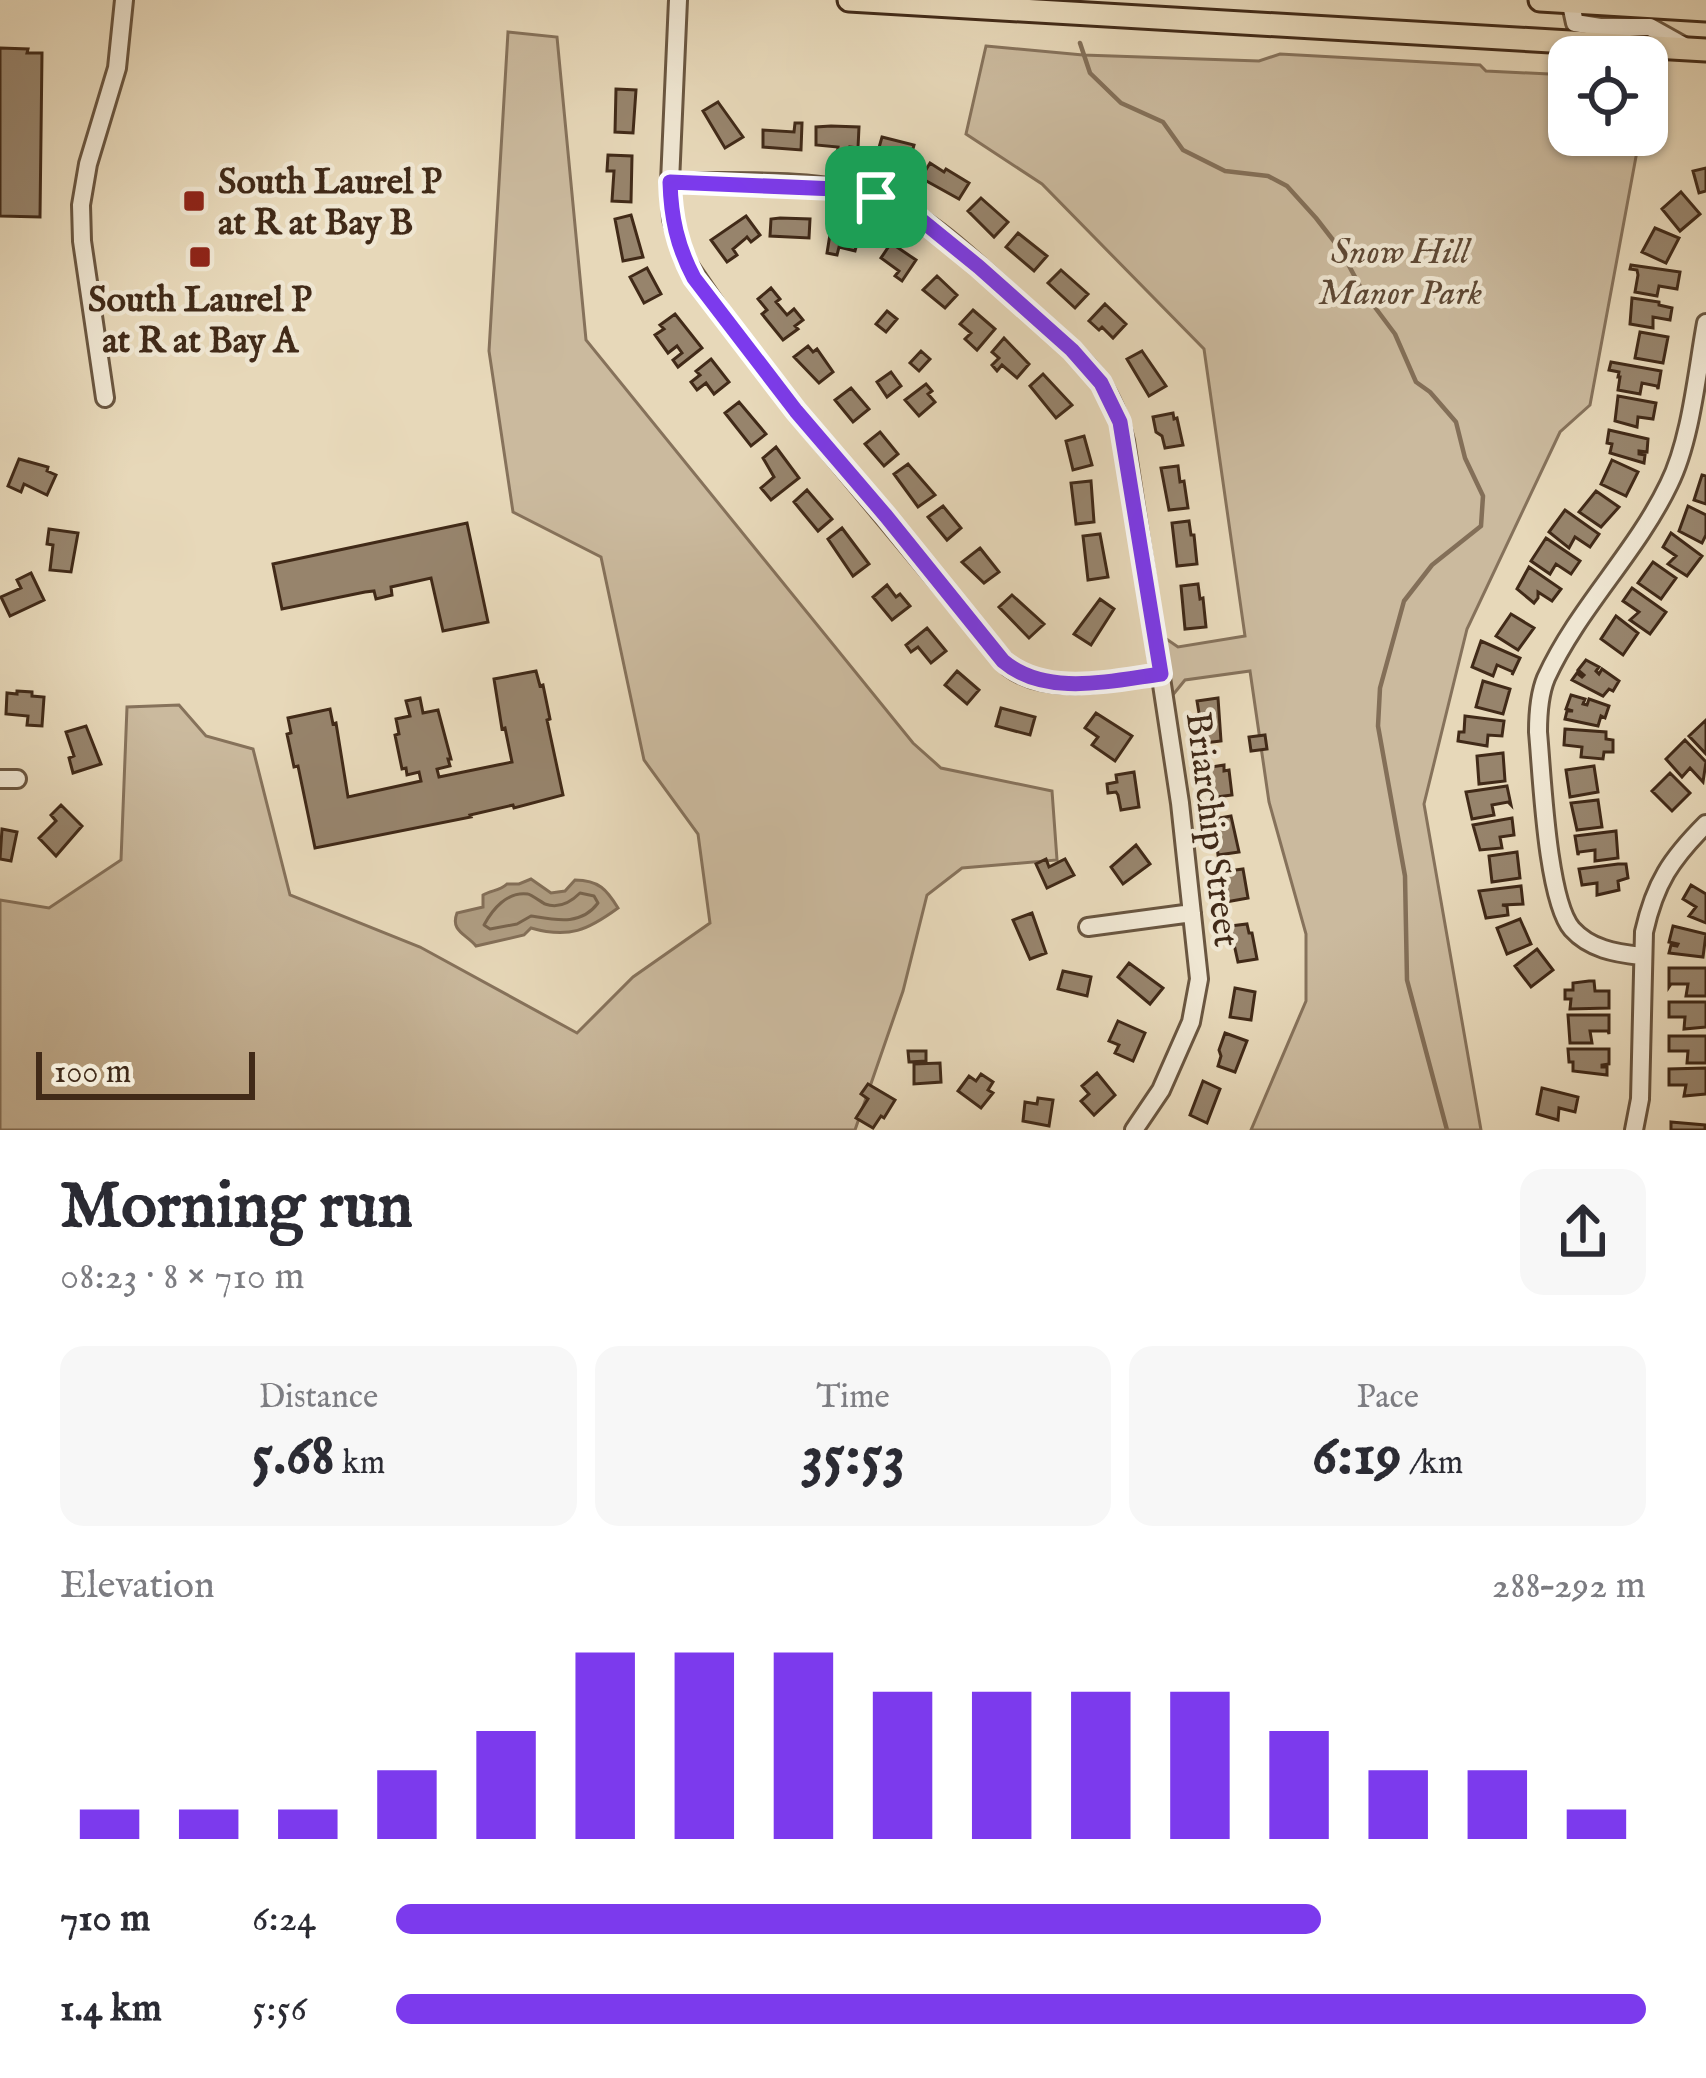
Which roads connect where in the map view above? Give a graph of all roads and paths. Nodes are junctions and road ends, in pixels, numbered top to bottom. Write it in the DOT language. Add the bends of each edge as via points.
graph roads {
  1 [pos="124,0"];
  2 [pos="678,0"];
  3 [pos="849,0"];
  4 [pos="1073,0"];
  5 [pos="1540,0"];
  6 [pos="1570,1"];
  7 [pos="1706,10"];
  8 [pos="1045,12"];
  9 [pos="1697,49"];
  10 [pos="670,182"];
  11 [pos="1706,323"];
  12 [pos="105,398"];
  13 [pos="1161,674"];
  14 [pos="1706,824"];
  15 [pos="1192,913"];
  16 [pos="1088,927"];
  17 [pos="1641,956"];
  18 [pos="1134,1130"];
  19 [pos="1634,1130"];
  1 -- 12 [label="street" via="117,68 81,206"];
  2 -- 10 [label="street"];
  3 -- 8 [label="main road"];
  4 -- 8 [label="street"];
  5 -- 6 [label="main road"];
  6 -- 7 [label="main road"];
  6 -- 9 [label="street" via="1575,23 1650,28"];
  8 -- 9 [label="main road"];
  10 -- 13 [label="street" via="675,232 694,278 1003,661 1054,682"];
  10 -- 13 [label="street, Briarchip Street" via="836,189 893,203 1072,350 1120,422"];
  11 -- 17 [label="street" via="1672,478 1568,640 1538,712 1563,916 1601,949"];
  13 -- 15 [label="street, Briarchip Street"];
  14 -- 17 [label="street" via="1666,869"];
  15 -- 16 [label="street"];
  15 -- 18 [label="street, Briarchip Street" via="1199,979 1191,1022 1162,1090"];
  17 -- 19 [label="street"];
}
